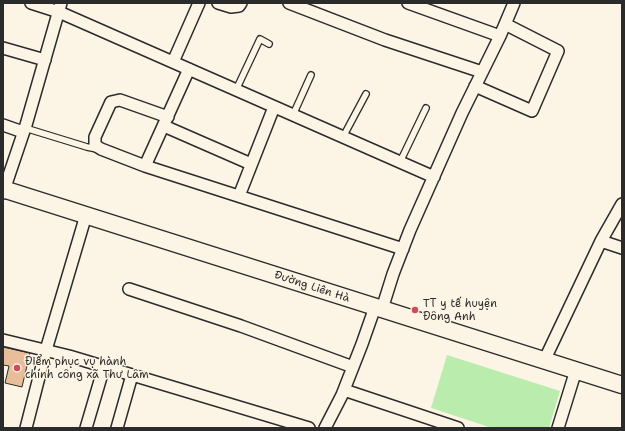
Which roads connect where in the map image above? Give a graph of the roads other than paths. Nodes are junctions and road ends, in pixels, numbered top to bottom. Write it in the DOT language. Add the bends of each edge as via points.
graph roads {
  1 [pos="31,3"];
  2 [pos="199,3"];
  3 [pos="218,3"];
  4 [pos="241,3"];
  5 [pos="289,3"];
  6 [pos="408,3"];
  7 [pos="514,3"];
  8 [pos="432,7"];
  9 [pos="60,8"];
  10 [pos="505,24"];
  11 [pos="500,36"];
  12 [pos="269,44"];
  13 [pos="3,48"];
  14 [pos="45,60"];
  15 [pos="173,62"];
  16 [pos="189,69"];
  17 [pos="482,72"];
  18 [pos="311,75"];
  19 [pos="475,86"];
  20 [pos="236,90"];
  21 [pos="366,94"];
  22 [pos="274,107"];
  23 [pos="426,108"];
  24 [pos="293,115"];
  25 [pos="166,121"];
  26 [pos="3,125"];
  27 [pos="24,130"];
  28 [pos="343,137"];
  29 [pos="101,149"];
  30 [pos="400,162"];
  31 [pos="251,164"];
  32 [pos="145,166"];
  33 [pos="434,177"];
  34 [pos="3,190"];
  35 [pos="239,196"];
  36 [pos="622,204"];
  37 [pos="86,215"];
  38 [pos="601,241"];
  39 [pos="622,248"];
  40 [pos="403,249"];
  41 [pos="129,290"];
  42 [pos="378,308"];
  43 [pos="3,340"];
  44 [pos="46,350"];
  45 [pos="544,360"];
  46 [pos="104,367"];
  47 [pos="353,367"];
  48 [pos="576,370"];
  49 [pos="132,375"];
  50 [pos="622,385"];
  51 [pos="344,390"];
  52 [pos="26,428"];
  53 [pos="86,428"];
  54 [pos="117,428"];
  55 [pos="309,428"];
  56 [pos="325,428"];
  57 [pos="458,428"];
  58 [pos="558,428"];
  1 -- 9 [label="street"];
  2 -- 15 [label="street"];
  3 -- 4 [label="street" via="231,7 239,6"];
  5 -- 17 [label="street" via="385,40"];
  6 -- 8 [label="street"];
  7 -- 10 [label="street"];
  8 -- 11 [label="street"];
  9 -- 14 [label="street"];
  9 -- 15 [label="street"];
  10 -- 11 [label="street"];
  10 -- 19 [label="street" via="558,51 532,110"];
  11 -- 17 [label="street"];
  12 -- 20 [label="lane" via="260,39"];
  13 -- 14 [label="street"];
  14 -- 27 [label="street"];
  15 -- 16 [label="street"];
  16 -- 20 [label="street"];
  16 -- 25 [label="street"];
  17 -- 19 [label="street"];
  18 -- 24 [label="lane"];
  19 -- 33 [label="street"];
  20 -- 22 [label="street"];
  21 -- 28 [label="lane"];
  22 -- 24 [label="street"];
  22 -- 31 [label="street"];
  23 -- 30 [label="lane"];
  24 -- 28 [label="street"];
  25 -- 29 [label="street" via="125,101 115,100 111,102 95,137 95,145"];
  25 -- 31 [label="street"];
  25 -- 32 [label="street"];
  26 -- 27 [label="street"];
  27 -- 29 [label="lane"];
  27 -- 34 [label="street"];
  28 -- 30 [label="street"];
  29 -- 32 [label="street"];
  30 -- 33 [label="street"];
  31 -- 35 [label="street"];
  32 -- 35 [label="street"];
  33 -- 40 [label="street"];
  34 -- 37 [label="main road, Đường Liên Hà"];
  35 -- 40 [label="street"];
  36 -- 38 [label="street"];
  37 -- 42 [label="main road, Đường Liên Hà"];
  37 -- 44 [label="street"];
  38 -- 39 [label="street"];
  38 -- 45 [label="street"];
  40 -- 42 [label="street"];
  41 -- 47 [label="street" via="241,326"];
  42 -- 45 [label="main road, Đường Liên Hà"];
  42 -- 47 [label="street"];
  43 -- 44 [label="street"];
  44 -- 46 [label="street"];
  44 -- 52 [label="street"];
  45 -- 48 [label="main road, Đường Liên Hà"];
  46 -- 49 [label="street"];
  46 -- 53 [label="street"];
  47 -- 51 [label="street"];
  48 -- 50 [label="main road, Đường Liên Hà"];
  48 -- 58 [label="street"];
  49 -- 54 [label="street"];
  49 -- 55 [label="street"];
  51 -- 56 [label="street"];
  51 -- 57 [label="street"];
}
